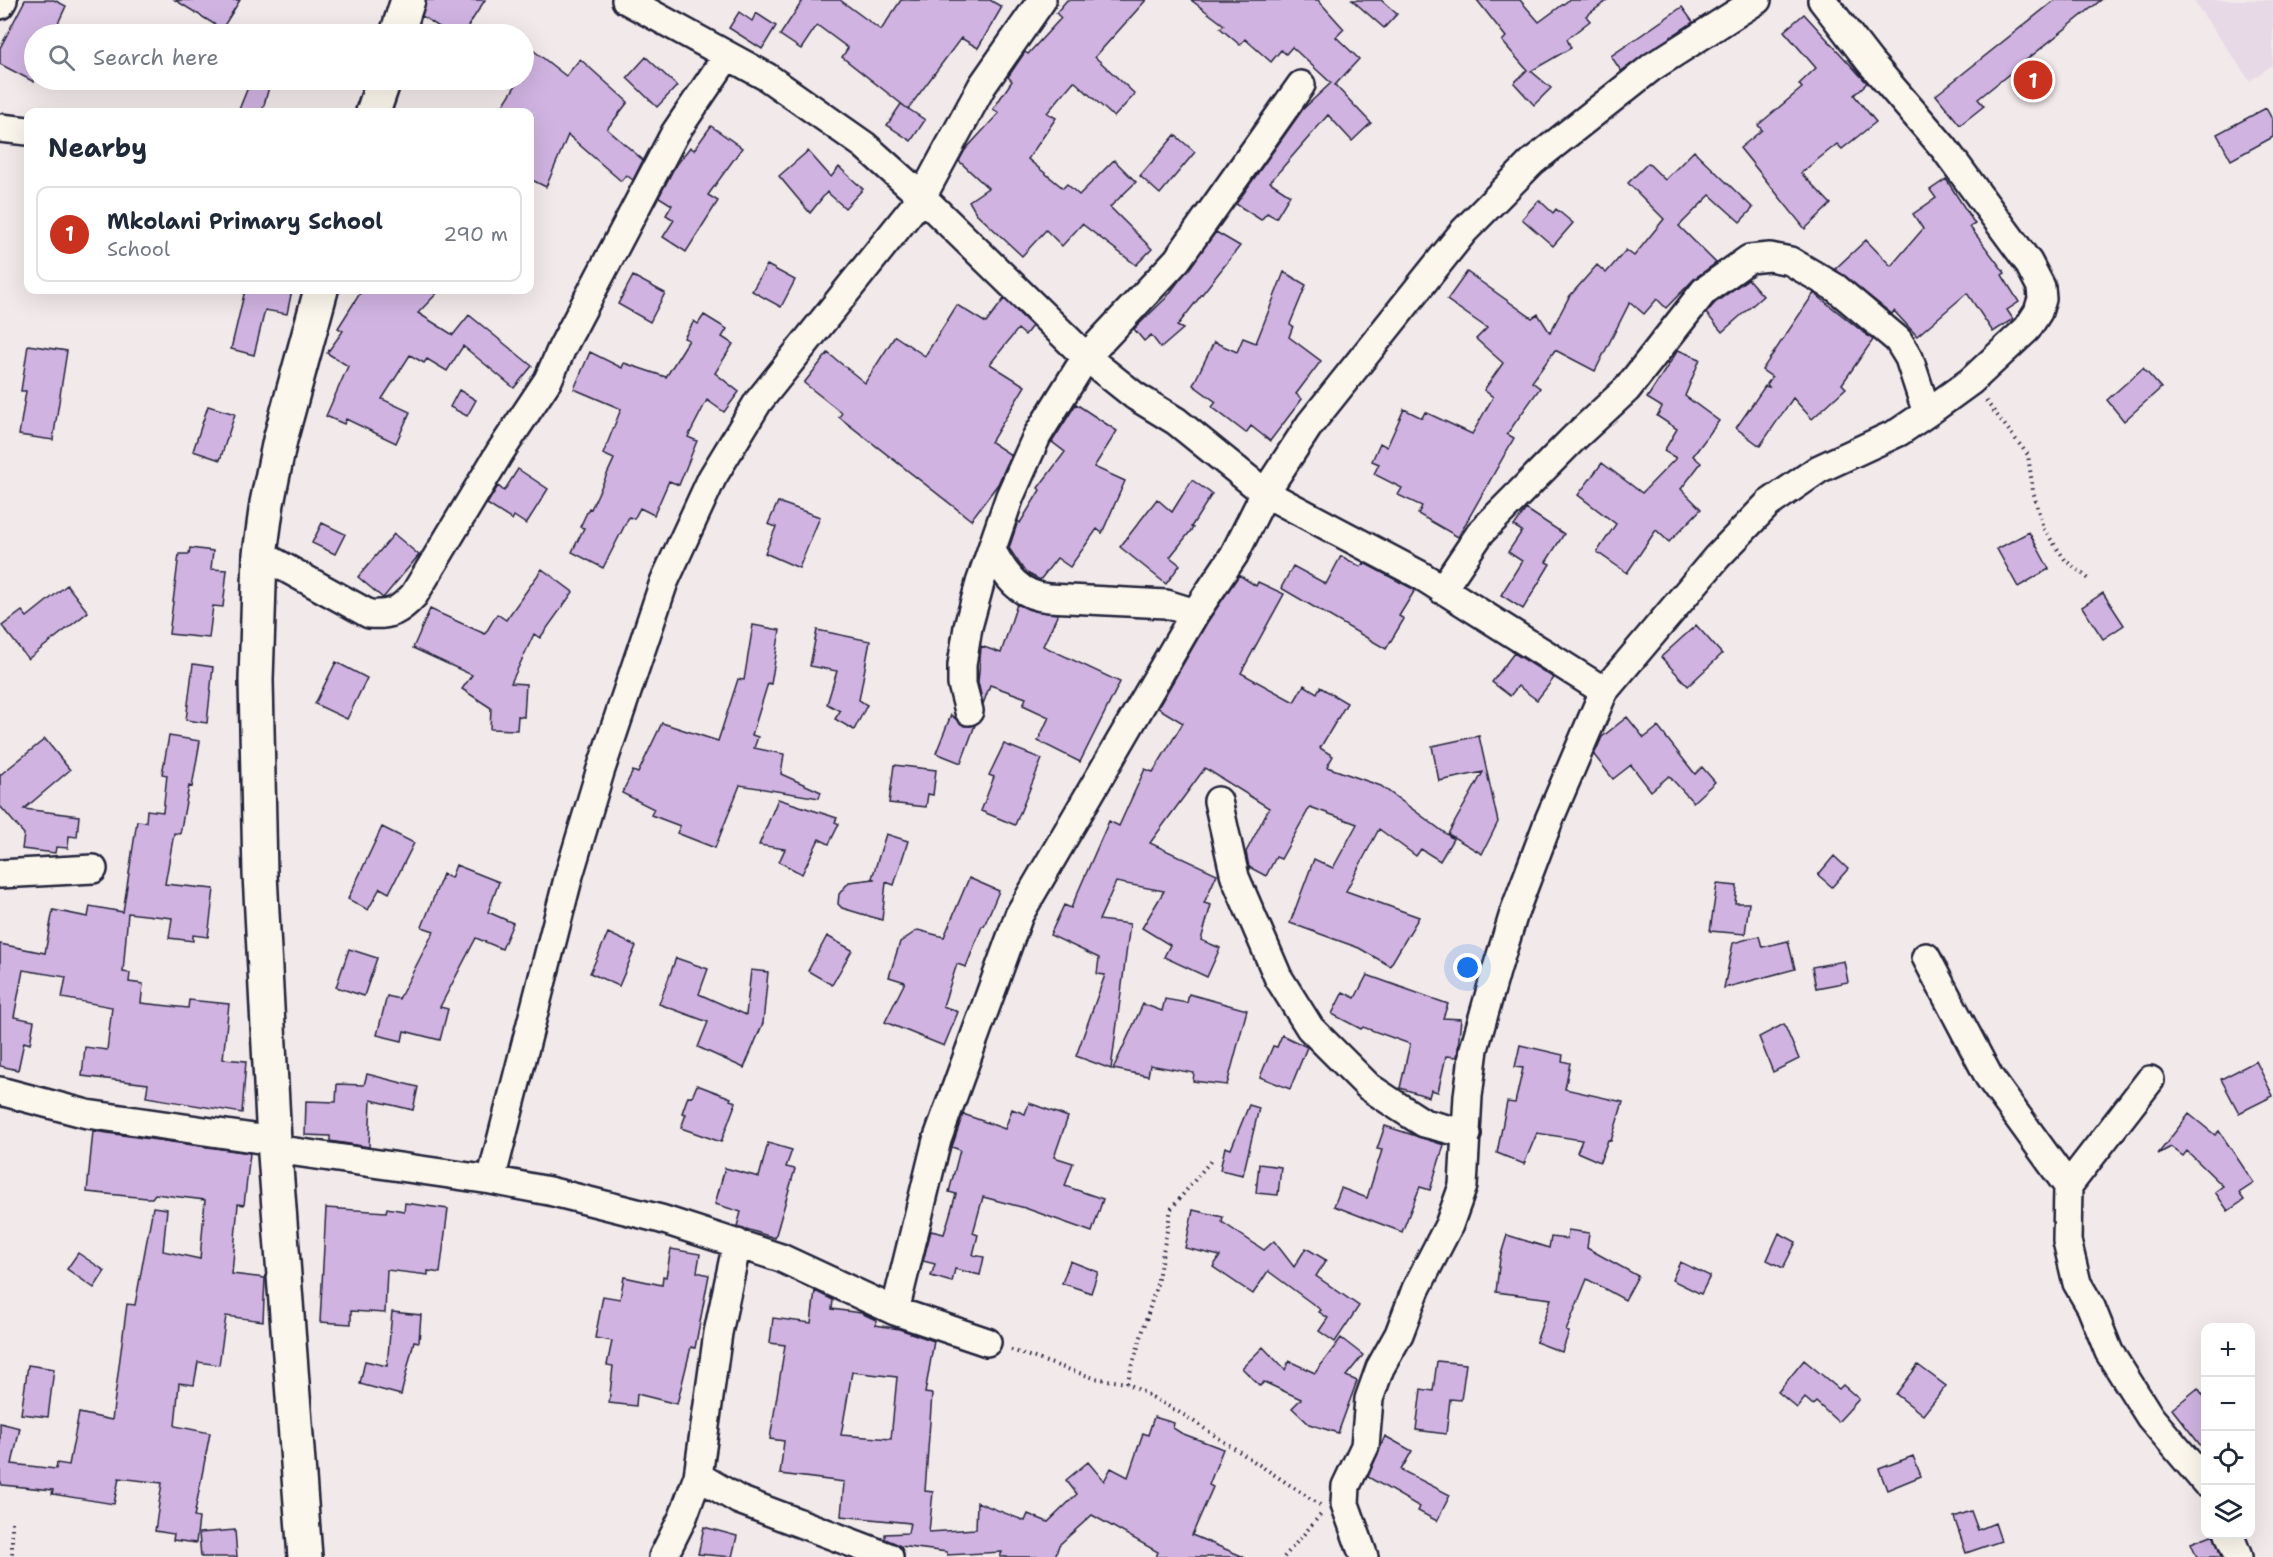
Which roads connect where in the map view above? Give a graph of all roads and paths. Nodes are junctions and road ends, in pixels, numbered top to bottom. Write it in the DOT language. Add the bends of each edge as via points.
graph roads {
  1 [pos="3,0"];
  2 [pos="408,0"];
  3 [pos="626,0"];
  4 [pos="1042,0"];
  5 [pos="1757,0"];
  6 [pos="1822,0"];
  7 [pos="0,5"];
  8 [pos="400,24"];
  9 [pos="727,56"];
  10 [pos="1300,85"];
  11 [pos="381,90"];
  12 [pos="374,108"];
  13 [pos="0,128"];
  14 [pos="24,131"];
  15 [pos="922,197"];
  16 [pos="320,294"];
  17 [pos="1086,357"];
  18 [pos="1971,381"];
  19 [pos="1927,412"];
  20 [pos="1265,493"];
  21 [pos="992,551"];
  22 [pos="260,554"];
  23 [pos="2089,579"];
  24 [pos="1442,590"];
  25 [pos="1195,614"];
  26 [pos="1604,691"];
  27 [pos="969,711"];
  28 [pos="1218,801"];
  29 [pos="93,869"];
  30 [pos="0,874"];
  31 [pos="1926,957"];
  32 [pos="2150,1080"];
  33 [pos="0,1091"];
  34 [pos="1467,1134"];
  35 [pos="274,1145"];
  36 [pos="1213,1158"];
  37 [pos="491,1180"];
  38 [pos="2068,1186"];
  39 [pos="737,1243"];
  40 [pos="895,1311"];
  41 [pos="987,1342"];
  42 [pos="1127,1383"];
  43 [pos="698,1476"];
  44 [pos="2201,1478"];
  45 [pos="12,1522"];
  46 [pos="2231,1539"];
  47 [pos="12,1557"];
  48 [pos="306,1557"];
  49 [pos="663,1557"];
  50 [pos="889,1557"];
  51 [pos="1284,1557"];
  52 [pos="1364,1557"];
  53 [pos="2238,1557"];
  1 -- 7 [label="street"];
  2 -- 8 [label="street"];
  3 -- 9 [label="street"];
  4 -- 15 [label="street" via="982,86"];
  5 -- 20 [label="street" via="1652,67 1524,170 1464,231 1310,424"];
  6 -- 18 [label="street" via="1944,148 2028,262 2041,287 2038,312 2027,329"];
  9 -- 15 [label="street" via="767,77 864,145"];
  9 -- 22 [label="street" via="675,133 548,380 414,595 400,610 385,615 369,614"];
  10 -- 17 [label="street" via="1177,260"];
  11 -- 12 [label="street"];
  13 -- 14 [label="street"];
  15 -- 17 [label="street"];
  15 -- 37 [label="street" via="758,402 712,478 664,582 573,863"];
  16 -- 22 [label="street" via="280,440"];
  17 -- 20 [label="street" via="1135,396 1176,421"];
  17 -- 21 [label="street" via="1037,436 1010,496"];
  18 -- 19 [label="street"];
  18 -- 23 [label="path" via="2028,455 2043,528 2066,561"];
  19 -- 24 [label="street" via="1909,358 1898,340 1836,288 1790,261 1770,257 1749,259 1704,291 1627,389 1480,532"];
  19 -- 26 [label="street" via="1899,432 1819,469 1768,504 1717,556"];
  20 -- 24 [label="street"];
  20 -- 25 [label="street" via="1234,555"];
  21 -- 25 [label="street" via="1005,575 1031,595 1166,604"];
  21 -- 27 [label="street" via="980,584 962,665"];
  22 -- 35 [label="street" via="256,680 260,874"];
  24 -- 26 [label="street"];
  25 -- 40 [label="street" via="1018,915 937,1140"];
  26 -- 34 [label="street" via="1549,820 1497,968 1474,1049"];
  28 -- 34 [label="street" via="1235,877 1278,977 1310,1029 1369,1087 1424,1123"];
  29 -- 30 [label="street"];
  31 -- 38 [label="street" via="1989,1077"];
  32 -- 38 [label="street"];
  33 -- 35 [label="street" via="87,1114"];
  34 -- 52 [label="street" via="1463,1186 1449,1225 1380,1368 1369,1399 1365,1446 1347,1486 1345,1504"];
  35 -- 37 [label="street"];
  35 -- 48 [label="street"];
  36 -- 42 [label="path" via="1171,1209 1157,1284"];
  37 -- 39 [label="street" via="650,1216"];
  38 -- 44 [label="street" via="2067,1241 2077,1283 2109,1352 2144,1408"];
  39 -- 40 [label="street" via="781,1258"];
  39 -- 43 [label="street" via="718,1333"];
  40 -- 41 [label="street"];
  41 -- 42 [label="path" via="1094,1378"];
  42 -- 51 [label="path" via="1184,1415 1326,1510"];
  43 -- 49 [label="street"];
  43 -- 50 [label="street" via="739,1500"];
  45 -- 47 [label="path"];
  46 -- 53 [label="street"];
}
